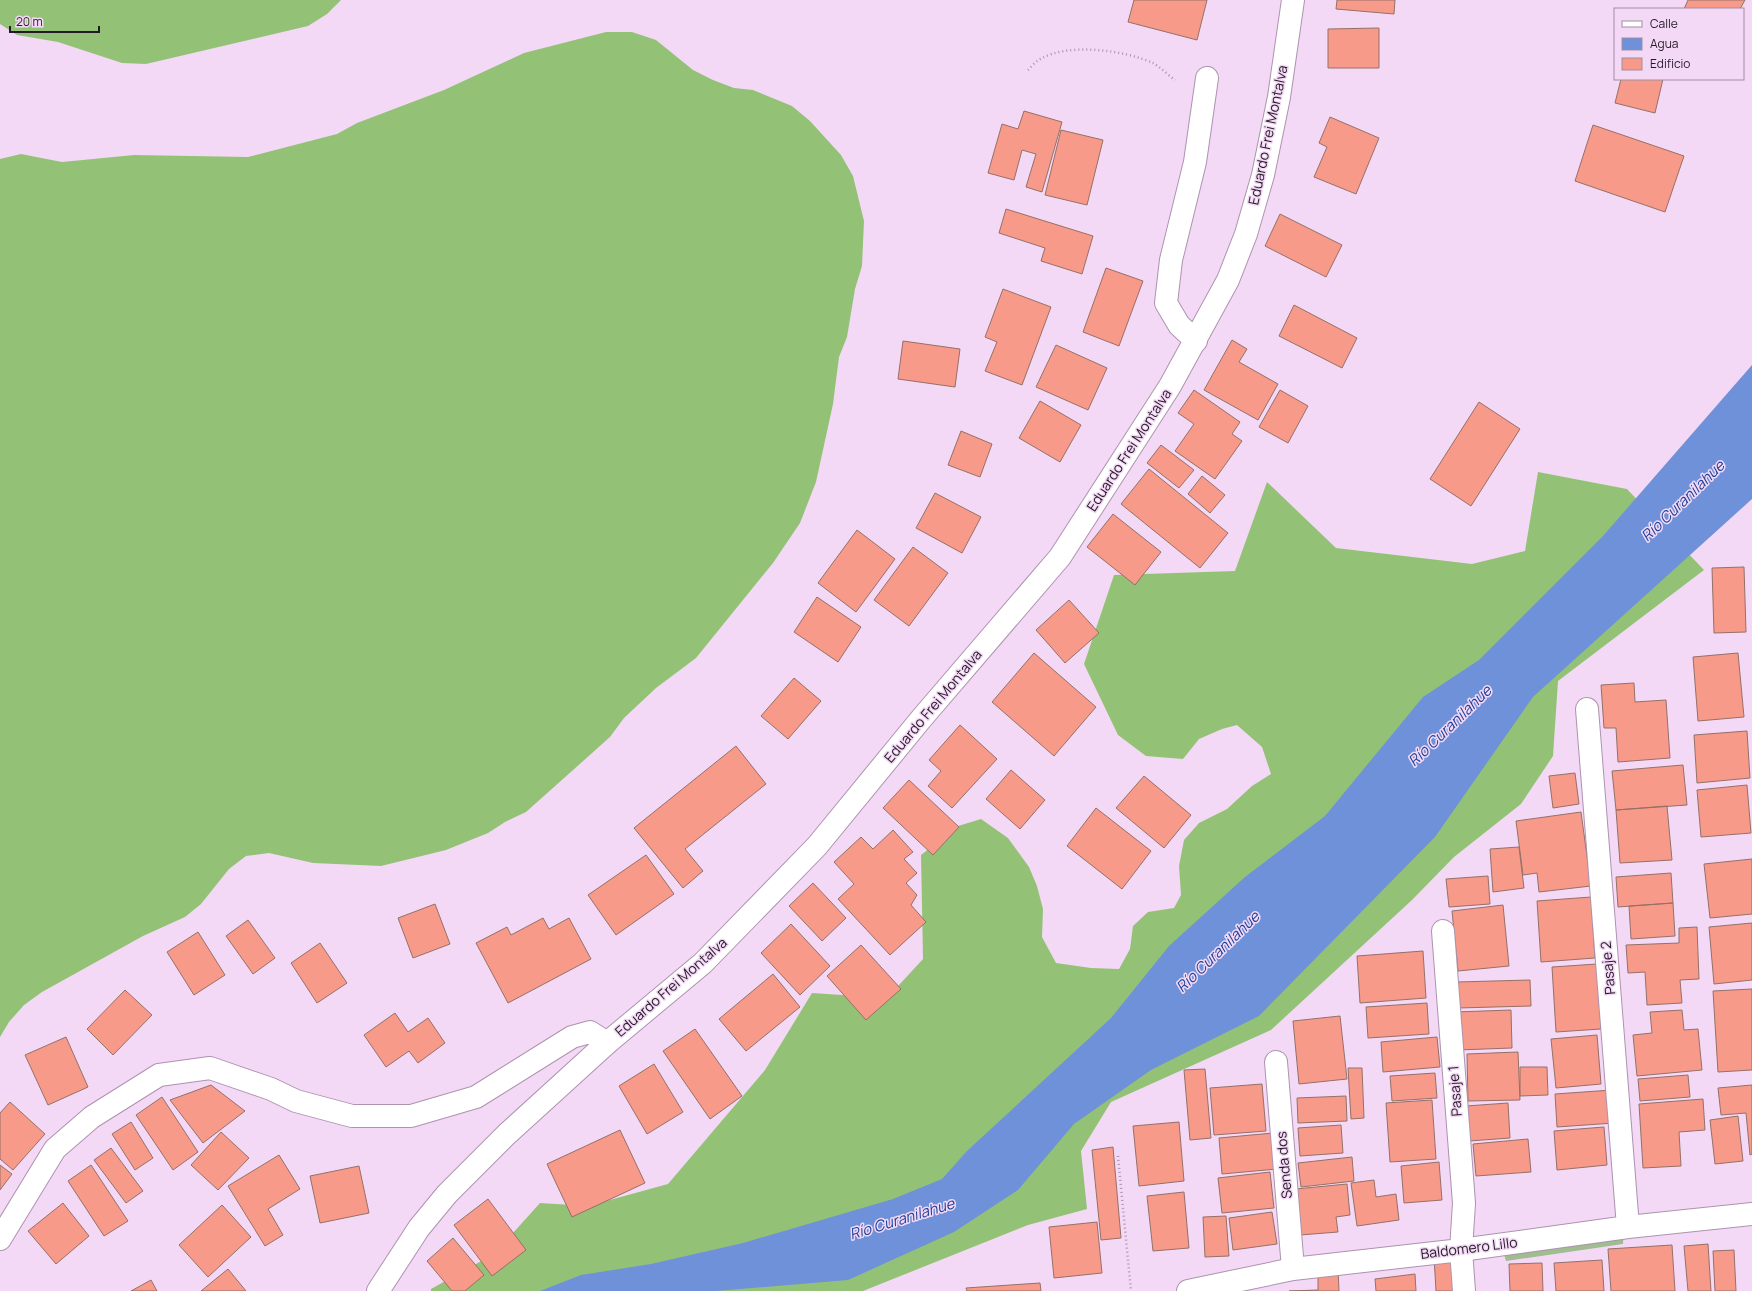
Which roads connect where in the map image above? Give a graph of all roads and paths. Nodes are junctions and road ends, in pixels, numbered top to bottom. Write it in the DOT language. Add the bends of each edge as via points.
graph roads {
  1 [pos="1293,0"];
  2 [pos="1028,70"];
  3 [pos="1207,78"];
  4 [pos="1174,80"];
  5 [pos="1196,341"];
  6 [pos="1587,709"];
  7 [pos="1443,932"];
  8 [pos="607,1043"];
  9 [pos="1276,1062"];
  10 [pos="1118,1156"];
  11 [pos="1752,1214"];
  12 [pos="1628,1227"];
  13 [pos="0,1239"];
  14 [pos="1461,1250"];
  15 [pos="1293,1268"];
  16 [pos="378,1291"];
  17 [pos="1131,1291"];
  18 [pos="1188,1291"];
  19 [pos="1464,1291"];
  1 -- 5 [label="street, Eduardo Frei Montalva" via="1279,97 1263,175 1246,234 1228,280"];
  2 -- 4 [label="path" via="1039,60 1061,51 1095,50 1126,55 1154,64"];
  3 -- 5 [label="street" via="1195,162 1171,260 1166,303 1179,325"];
  5 -- 8 [label="street, Eduardo Frei Montalva" via="1170,386 1055,563 921,719 817,846 703,963"];
  6 -- 12 [label="street, Pasaje 2"];
  7 -- 14 [label="street, Pasaje 1" via="1464,1203"];
  8 -- 13 [label="street" via="590,1032 572,1037 476,1097 410,1116 352,1116 296,1101 271,1088 210,1068 159,1075 92,1117 55,1149"];
  8 -- 16 [label="street, Eduardo Frei Montalva" via="507,1134 447,1194 419,1228"];
  9 -- 15 [label="street, Senda dos"];
  10 -- 17 [label="path"];
  11 -- 12 [label="street, Baldomero Lillo"];
  12 -- 14 [label="street, Baldomero Lillo"];
  14 -- 15 [label="street, Baldomero Lillo"];
  14 -- 19 [label="street, Pasaje 1"];
  15 -- 18 [label="street, Baldomero Lillo"];
}
